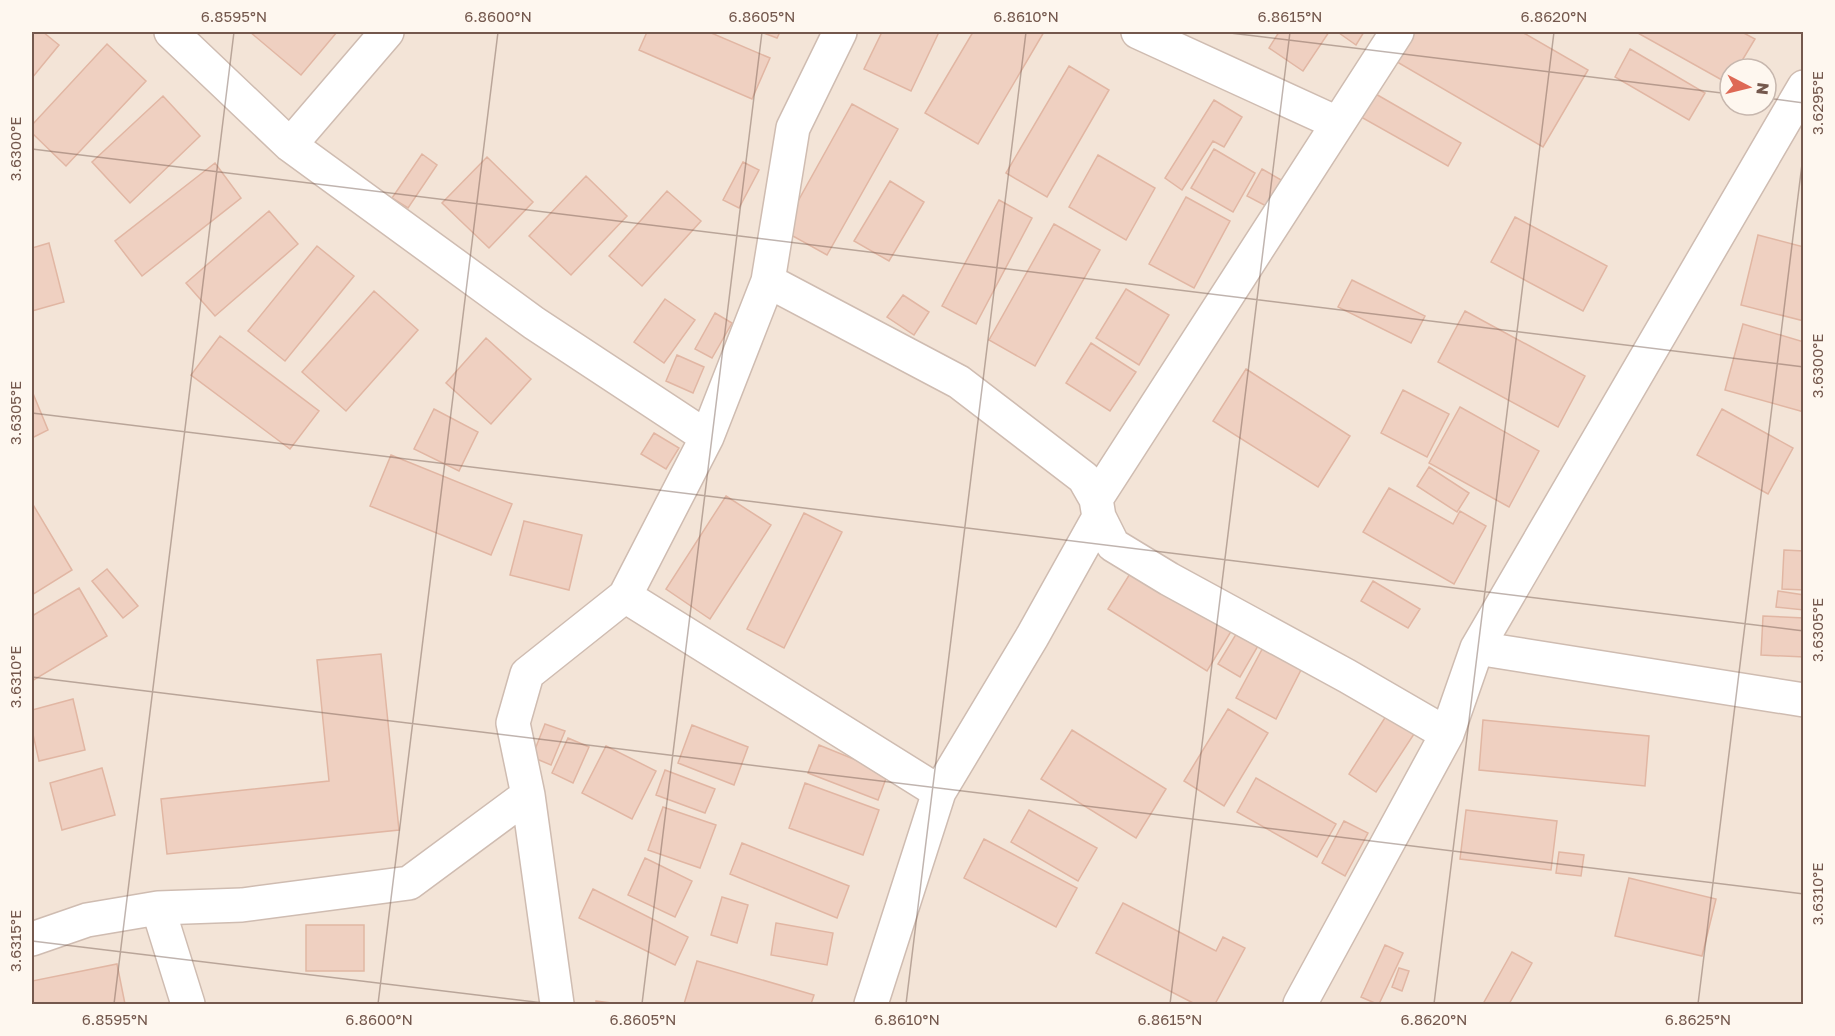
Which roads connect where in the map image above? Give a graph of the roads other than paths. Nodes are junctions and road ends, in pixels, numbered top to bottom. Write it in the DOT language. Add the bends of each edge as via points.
graph roads {
  1 [pos="171,32"];
  2 [pos="387,32"];
  3 [pos="840,32"];
  4 [pos="1138,32"];
  5 [pos="1397,32"];
  6 [pos="1803,87"];
  7 [pos="1337,123"];
  8 [pos="290,146"];
  9 [pos="768,281"];
  10 [pos="707,437"];
  11 [pos="1097,508"];
  12 [pos="626,596"];
  13 [pos="1477,648"];
  14 [pos="1803,700"];
  15 [pos="1447,734"];
  16 [pos="939,792"];
  17 [pos="528,795"];
  18 [pos="158,908"];
  19 [pos="32,939"];
  20 [pos="188,1005"];
  21 [pos="557,1005"];
  22 [pos="871,1005"];
  23 [pos="1300,1005"];
  1 -- 8 [label="street"];
  2 -- 8 [label="street"];
  3 -- 9 [label="street" via="793,128"];
  4 -- 7 [label="street"];
  5 -- 7 [label="street"];
  6 -- 13 [label="street"];
  7 -- 11 [label="street"];
  8 -- 10 [label="street" via="534,323"];
  9 -- 10 [label="street"];
  9 -- 11 [label="street" via="958,382 1084,478"];
  10 -- 12 [label="street"];
  11 -- 15 [label="street" via="1113,545"];
  11 -- 16 [label="street" via="1032,637"];
  12 -- 16 [label="street"];
  12 -- 17 [label="street" via="527,674 513,723"];
  13 -- 14 [label="street"];
  13 -- 15 [label="street"];
  15 -- 23 [label="street"];
  16 -- 22 [label="street"];
  17 -- 18 [label="street" via="409,883 242,905"];
  17 -- 21 [label="street"];
  18 -- 19 [label="street" via="87,920"];
  18 -- 20 [label="street"];
}
